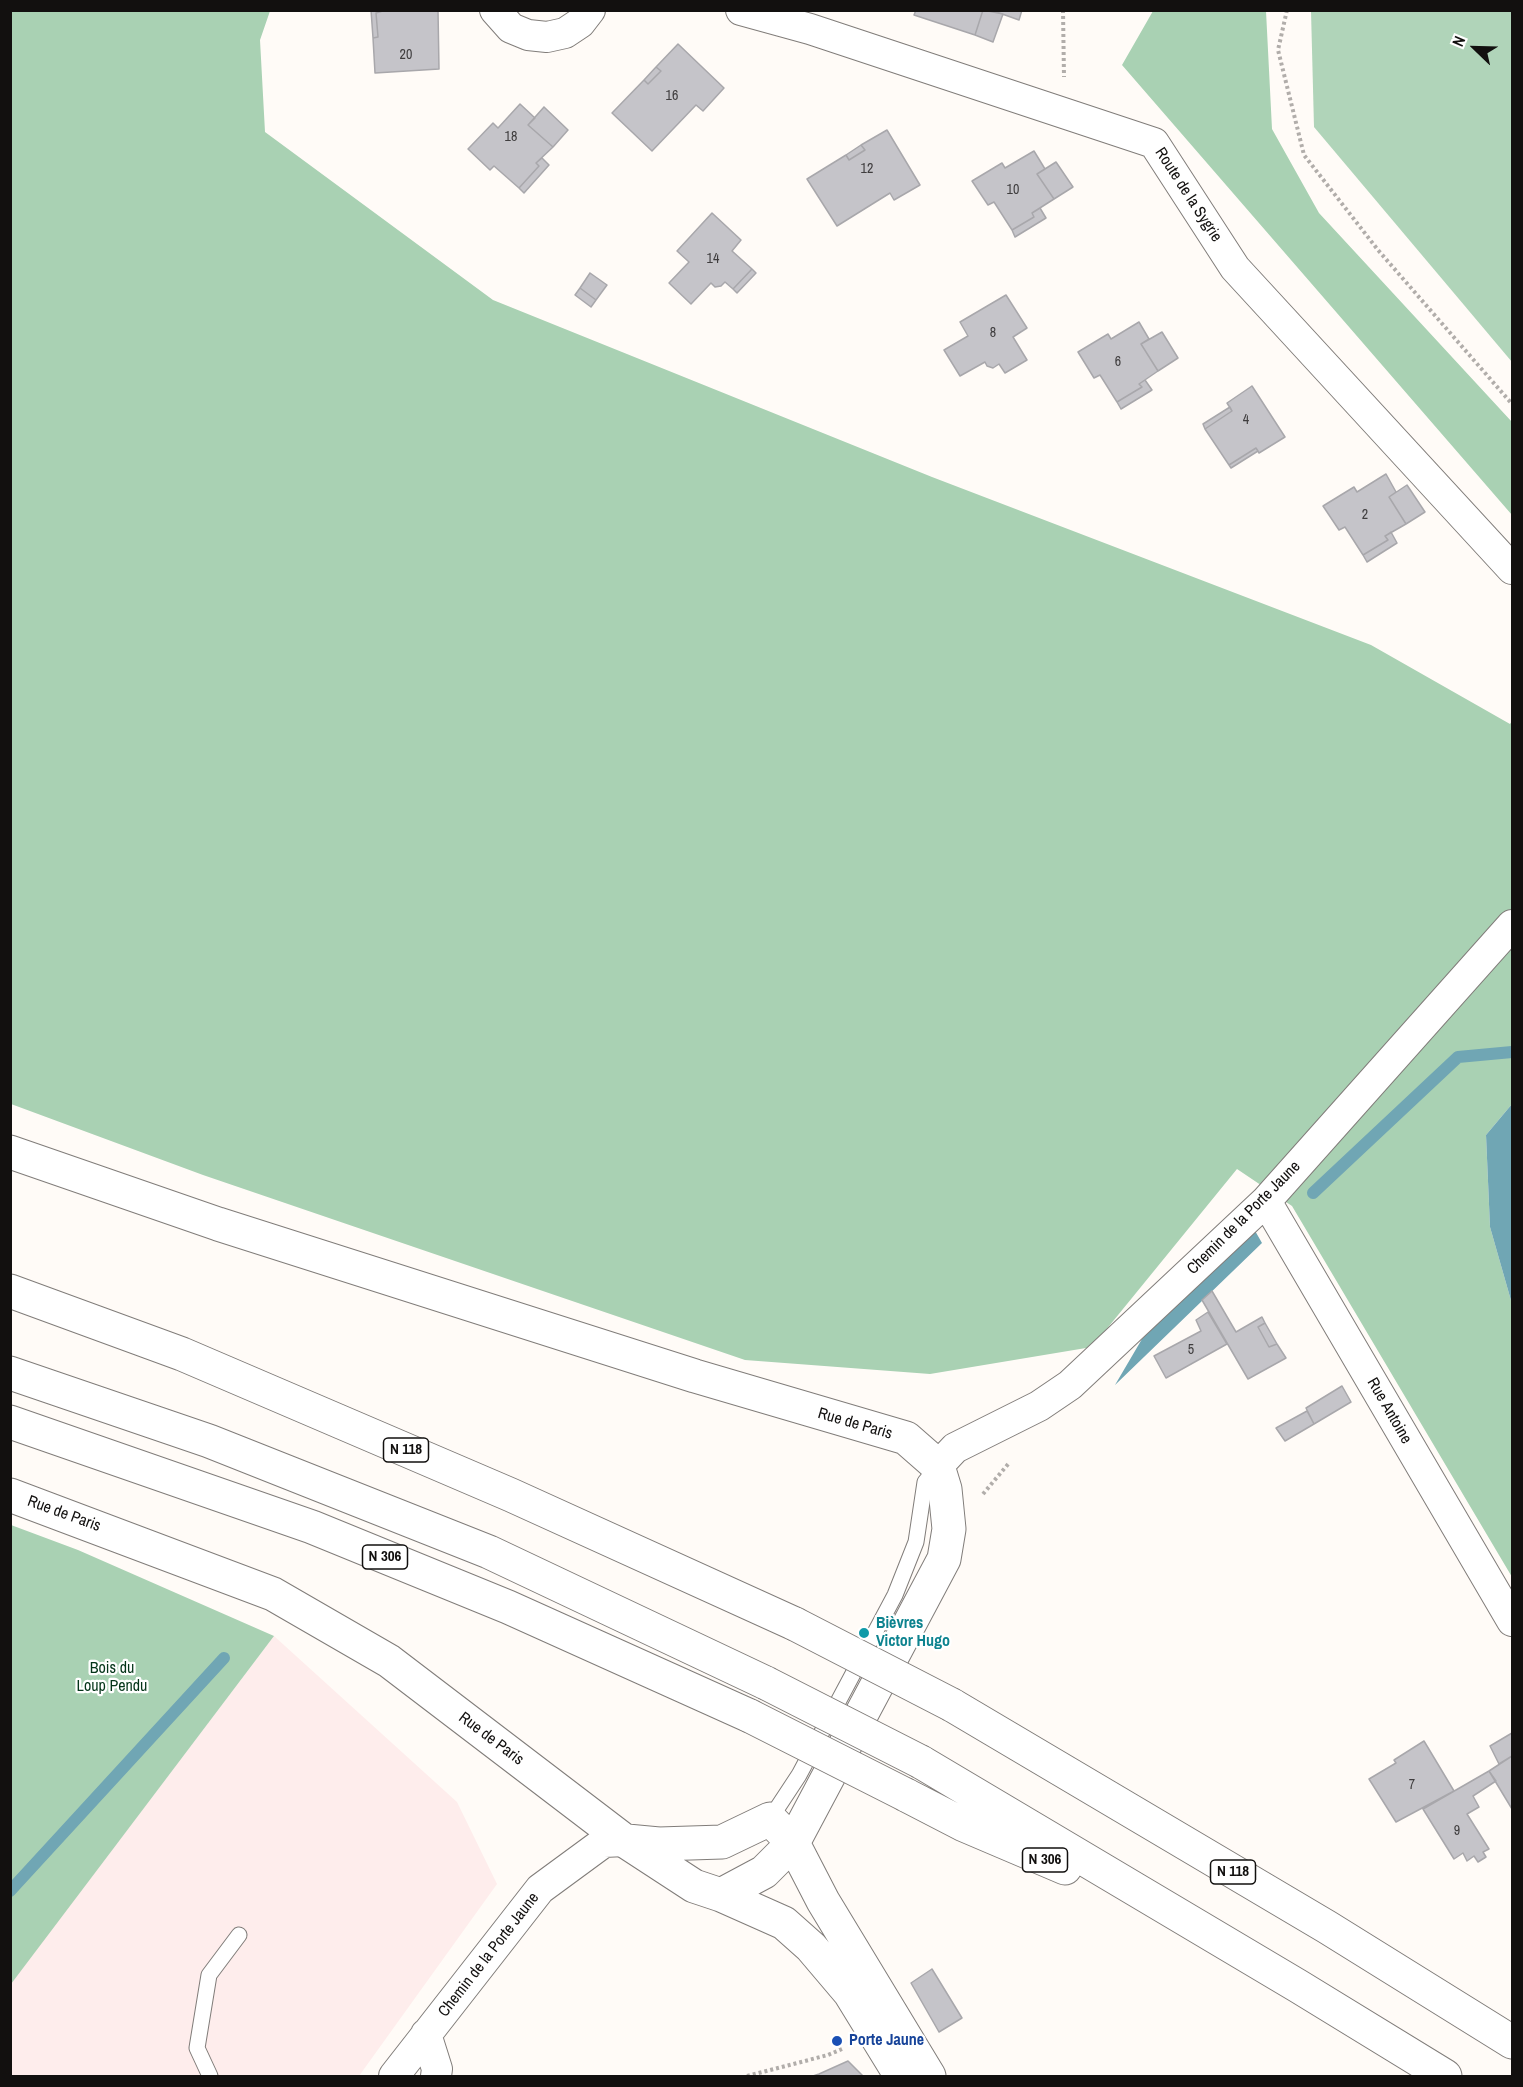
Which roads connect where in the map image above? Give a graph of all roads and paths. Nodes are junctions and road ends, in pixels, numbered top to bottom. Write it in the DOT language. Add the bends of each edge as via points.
graph roads {
  1 [pos="495,10"];
  2 [pos="590,10"];
  3 [pos="741,10"];
  4 [pos="1063,10"];
  5 [pos="1287,10"];
  6 [pos="1065,113"];
  7 [pos="1512,404"];
  8 [pos="1512,569"];
  9 [pos="1512,925"];
  10 [pos="10,1152"];
  11 [pos="1266,1201"];
  12 [pos="10,1291"];
  13 [pos="10,1373"];
  14 [pos="10,1422"];
  15 [pos="1015,1456"];
  16 [pos="938,1466"];
  17 [pos="10,1495"];
  18 [pos="963,1525"];
  19 [pos="944,1559"];
  20 [pos="1512,1621"];
  21 [pos="770,1820"];
  22 [pos="625,1841"];
  23 [pos="722,1842"];
  24 [pos="793,1843"];
  25 [pos="722,1895"];
  26 [pos="1185,1920"];
  27 [pos="239,1935"];
  28 [pos="426,2034"];
  29 [pos="1512,2042"];
  30 [pos="828,2055"];
  31 [pos="210,2076"];
  32 [pos="394,2076"];
  33 [pos="436,2076"];
  34 [pos="747,2076"];
  35 [pos="901,2076"];
  36 [pos="929,2076"];
  37 [pos="1445,2076"];
  1 -- 2 [label="street" via="511,28 547,37 565,33"];
  3 -- 6 [label="street, Route de la Sygrie"];
  4 -- 6 [label="path"];
  5 -- 7 [label="path" via="1278,50 1304,155 1378,250"];
  6 -- 8 [label="street, Route de la Sygrie" via="1154,143 1235,268"];
  9 -- 11 [label="street, Chemin de la Porte Jaune"];
  10 -- 16 [label="main road, Rue de Paris" via="218,1224 716,1383 906,1438"];
  11 -- 16 [label="street, Chemin de la Porte Jaune" via="1070,1385 1039,1406 955,1448"];
  11 -- 20 [label="street, Rue Antoine"];
  12 -- 29 [label="main road, N 118, bridge" via="182,1354 511,1495 795,1624 952,1705 1327,1927"];
  13 -- 26 [label="main road, bridge" via="209,1441 489,1552 766,1683 921,1762"];
  14 -- 26 [label="main road, N 306, bridge" via="312,1527 508,1607 750,1716 964,1825"];
  15 -- 18 [label="path" via="986,1489"];
  16 -- 19 [label="main road" via="949,1528"];
  16 -- 21 [label="lane" via="925,1482 916,1542 895,1595 799,1775"];
  17 -- 22 [label="main road, Rue de Paris" via="273,1594 389,1661"];
  18 -- 19 [label="street"];
  19 -- 24 [label="main road"];
  21 -- 23 [label="main road, Chemin de la Porte Jaune"];
  21 -- 24 [label="main road"];
  22 -- 23 [label="main road, Chemin de la Porte Jaune"];
  22 -- 25 [label="main road, Rue de Paris" via="694,1886"];
  22 -- 28 [label="street, Chemin de la Porte Jaune" via="604,1842 540,1889"];
  23 -- 25 [label="main road"];
  24 -- 25 [label="main road" via="764,1872"];
  24 -- 36 [label="main road" via="823,1901"];
  25 -- 35 [label="main road, Rue de Paris" via="784,1923 811,1947 850,1993"];
  26 -- 37 [label="main road"];
  27 -- 31 [label="lane" via="209,1975 197,2048"];
  28 -- 32 [label="street, Chemin de la Porte Jaune"];
  28 -- 33 [label="street"];
  30 -- 34 [label="path"];
}
